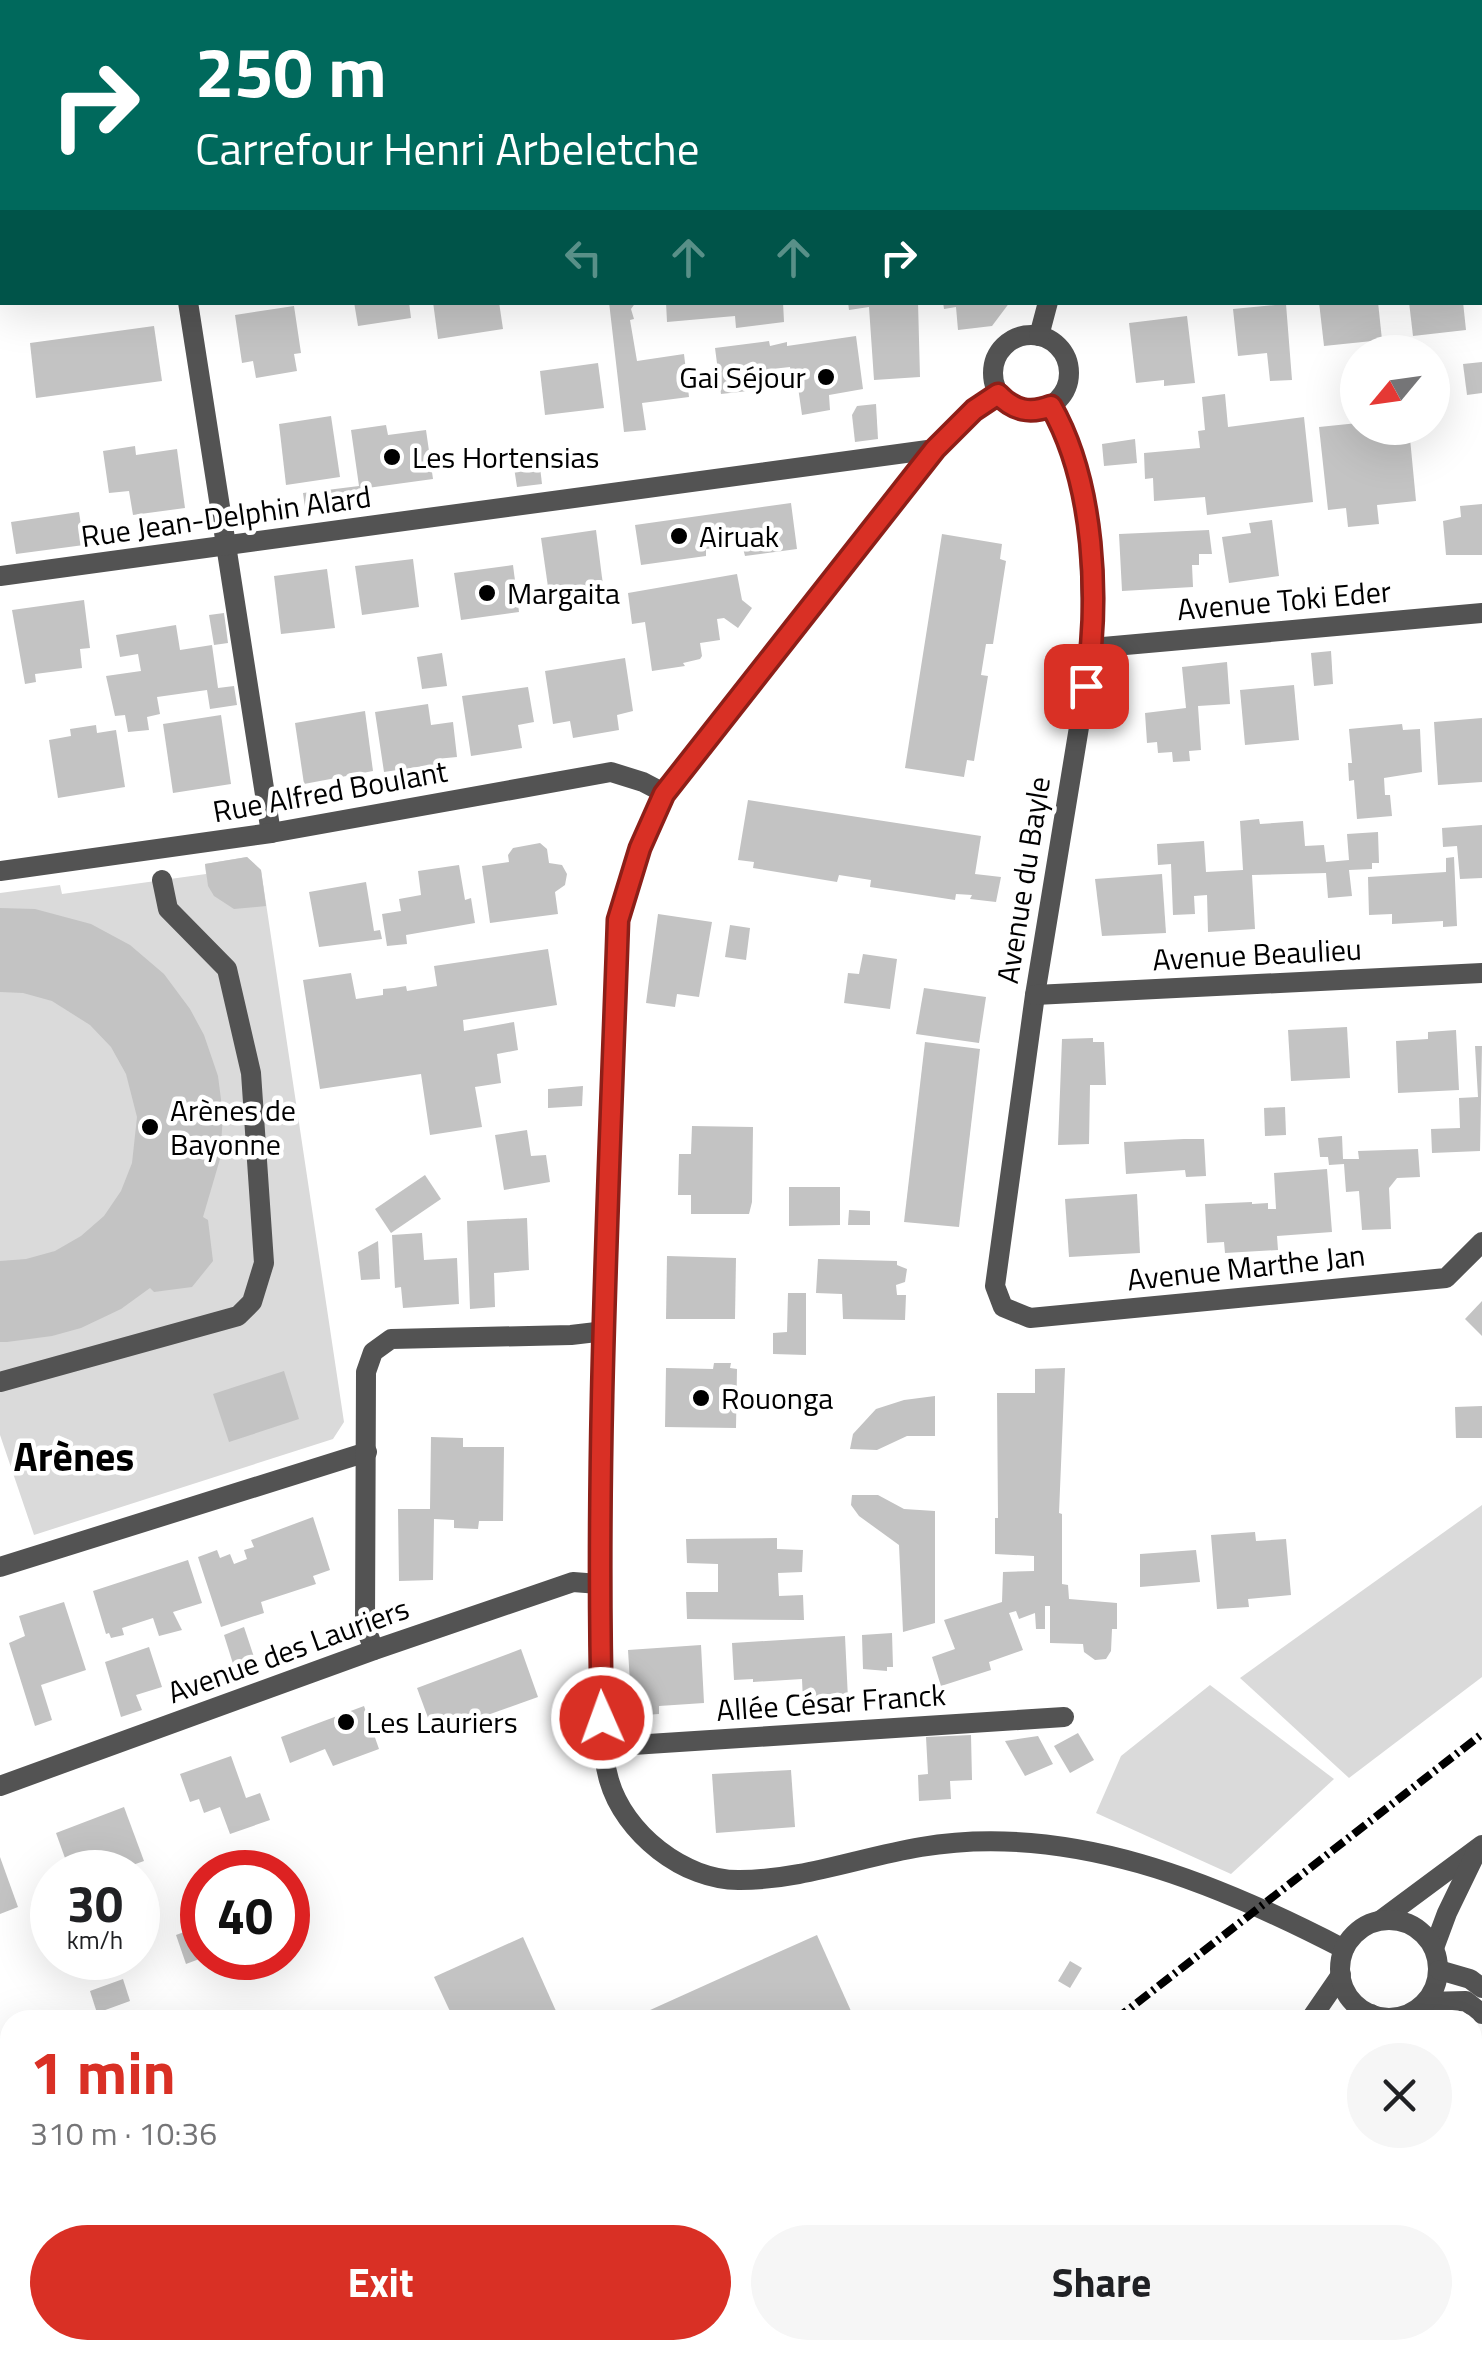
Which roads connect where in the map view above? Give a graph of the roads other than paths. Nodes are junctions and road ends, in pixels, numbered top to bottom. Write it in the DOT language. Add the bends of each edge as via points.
graph roads {
  1 [pos="188,305"];
  2 [pos="1047,305"];
  3 [pos="1040,336"];
  4 [pos="998,394"];
  5 [pos="1051,406"];
  6 [pos="935,449"];
  7 [pos="226,547"];
  8 [pos="0,576"];
  9 [pos="1482,612"];
  10 [pos="1092,648"];
  11 [pos="664,794"];
  12 [pos="272,833"];
  13 [pos="0,871"];
  14 [pos="162,880"];
  15 [pos="1482,973"];
  16 [pos="1034,995"];
  17 [pos="1482,1242"];
  18 [pos="1003,1307"];
  19 [pos="605,1331"];
  20 [pos="0,1382"];
  21 [pos="367,1452"];
  22 [pos="0,1567"];
  23 [pos="598,1584"];
  24 [pos="374,1650"];
  25 [pos="1064,1717"];
  26 [pos="602,1746"];
  27 [pos="0,1786"];
  28 [pos="1481,1846"];
  29 [pos="1381,1920"];
  30 [pos="1434,1948"];
  31 [pos="1344,1949"];
  32 [pos="1439,1970"];
  33 [pos="1340,1974"];
  34 [pos="1482,1988"];
  35 [pos="1317,2010"];
  36 [pos="1359,2010"];
  37 [pos="1419,2010"];
  38 [pos="1427,2010"];
  39 [pos="1477,2010"];
  1 -- 7 [label="street"];
  2 -- 3 [label="street"];
  3 -- 4 [label="street" via="1004,346 993,369"];
  3 -- 5 [label="street" via="1067,360 1067,386"];
  4 -- 5 [label="street" via="1028,412"];
  4 -- 6 [label="street"];
  5 -- 10 [label="street, Avenue du Bayle" via="1083,486"];
  6 -- 7 [label="street, Rue Jean-Delphin Alard"];
  6 -- 11 [label="street"];
  7 -- 8 [label="street, Rue Jean-Delphin Alard"];
  7 -- 12 [label="street"];
  9 -- 10 [label="street, Avenue Toki Eder"];
  10 -- 16 [label="street, Avenue du Bayle"];
  11 -- 12 [label="street, Rue Alfred Boulant" via="611,772"];
  11 -- 19 [label="street" via="618,920"];
  12 -- 13 [label="street, Rue Alfred Boulant"];
  14 -- 20 [label="street" via="168,909 226,968 250,1073 264,1263 252,1302 238,1316"];
  15 -- 16 [label="street, Avenue Beaulieu"];
  16 -- 18 [label="street, Avenue du Bayle" via="995,1286"];
  17 -- 18 [label="street, Avenue Marthe Jan" via="1446,1278 1030,1318"];
  19 -- 21 [label="street" via="392,1339 373,1352 366,1372"];
  19 -- 23 [label="street"];
  21 -- 22 [label="street"];
  21 -- 24 [label="street" via="365,1626"];
  23 -- 24 [label="street, Avenue des Lauriers" via="573,1582"];
  23 -- 26 [label="street"];
  24 -- 27 [label="street, Avenue des Lauriers"];
  25 -- 26 [label="street, Allée César Franck"];
  26 -- 31 [label="street" via="610,1782 637,1830 659,1850 706,1874 736,1881 922,1847 1038,1843 1155,1868 1259,1907"];
  28 -- 29 [label="street"];
  28 -- 30 [label="street"];
  29 -- 30 [label="street" via="1406,1922"];
  29 -- 31 [label="street" via="1359,1930"];
  30 -- 32 [label="street"];
  31 -- 33 [label="street"];
  32 -- 34 [label="street"];
  32 -- 37 [label="street"];
  33 -- 35 [label="street"];
  33 -- 36 [label="street"];
  38 -- 39 [label="street" via="1466,2001"];
}
